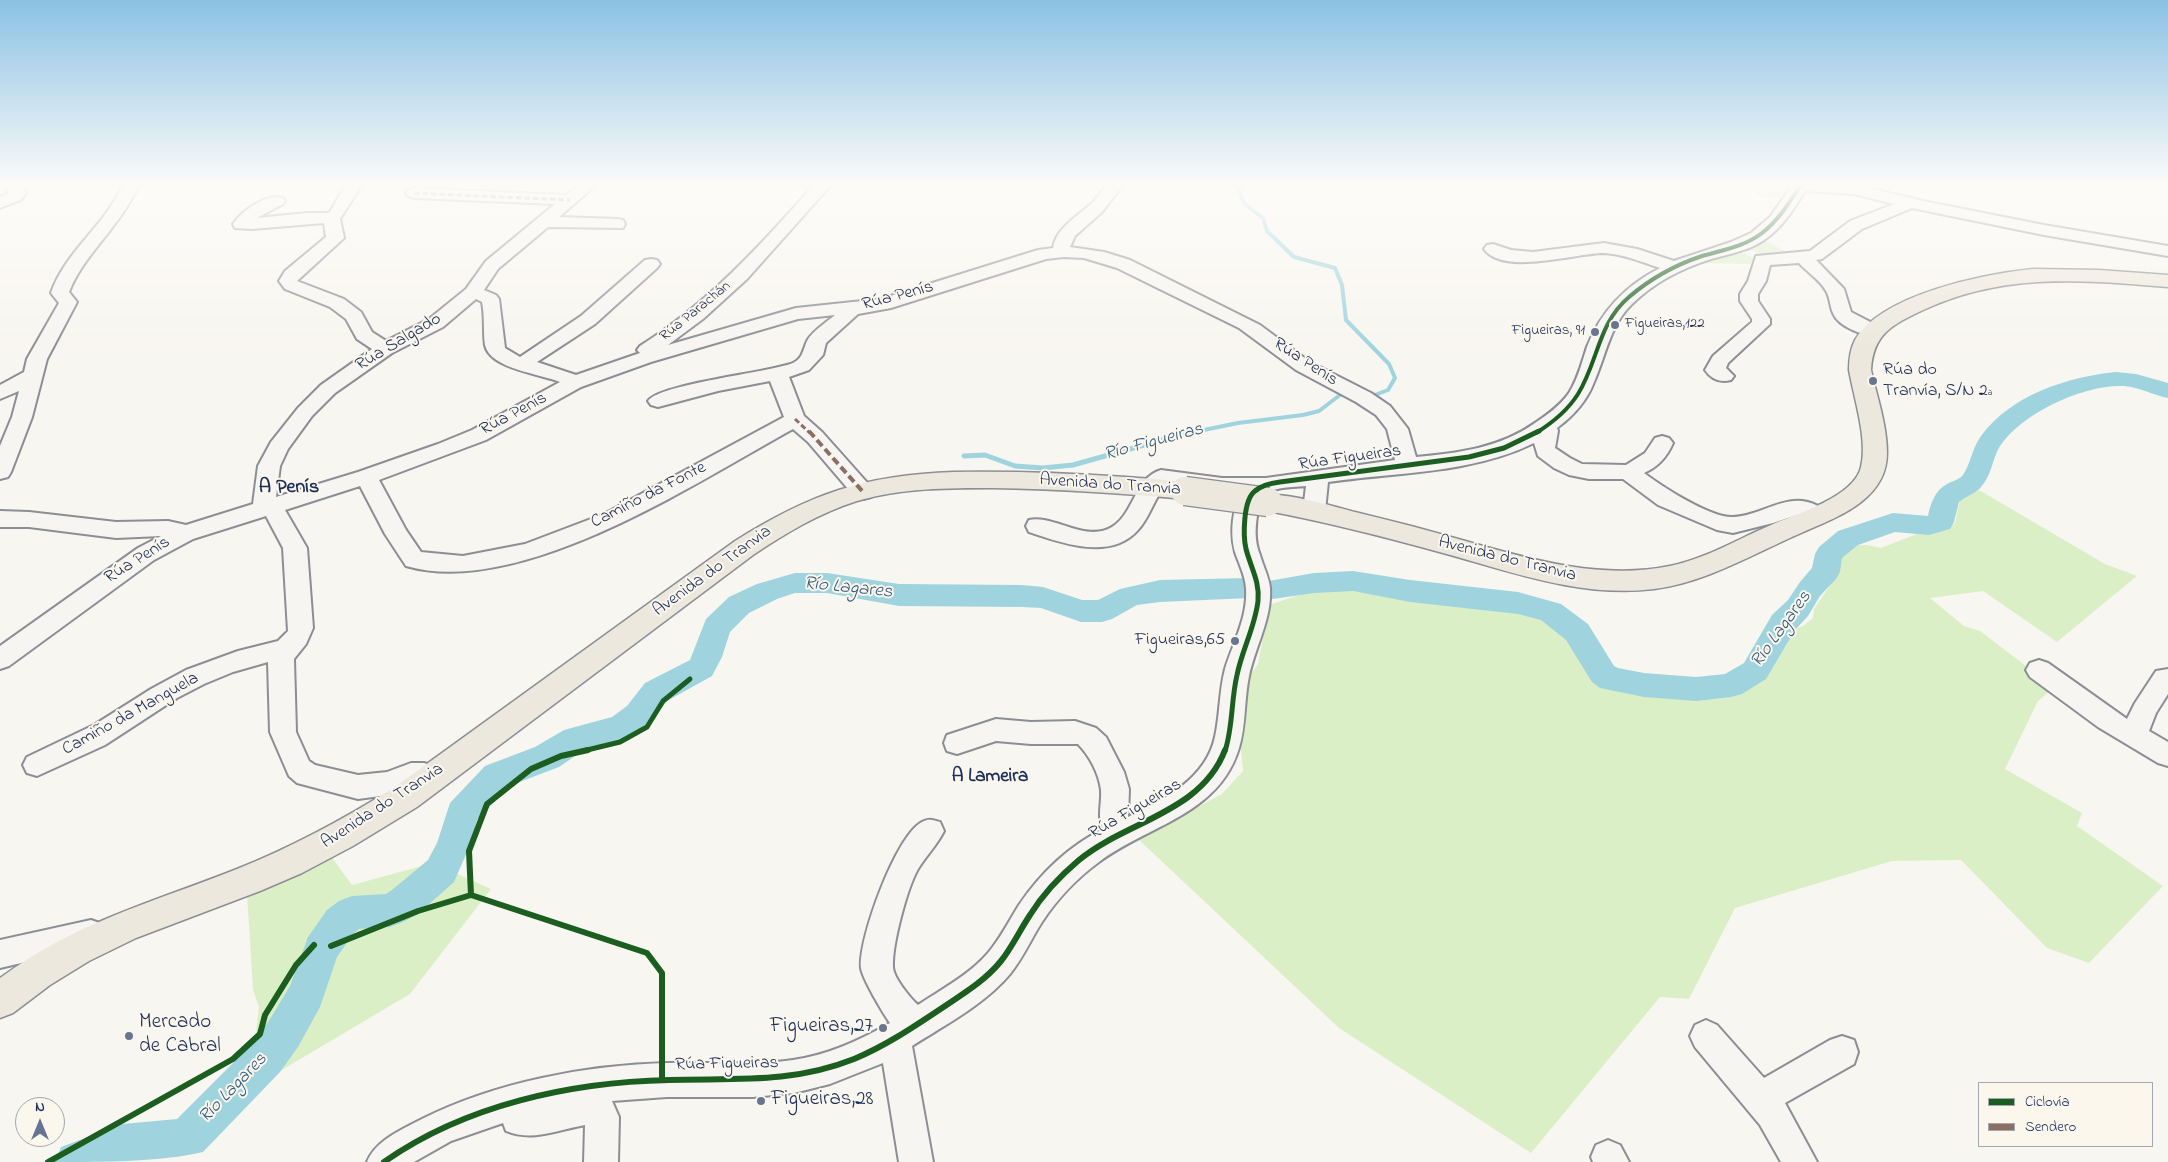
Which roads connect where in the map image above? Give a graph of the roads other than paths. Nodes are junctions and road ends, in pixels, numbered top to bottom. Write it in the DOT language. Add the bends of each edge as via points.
graph roads {
  1 [pos="92,240"];
  2 [pos="332,240"];
  3 [pos="521,240"];
  4 [pos="775,240"];
  5 [pos="1064,240"];
  6 [pos="1750,240"];
  7 [pos="1836,240"];
  8 [pos="2104,240"];
  9 [pos="1736,246"];
  10 [pos="1493,249"];
  11 [pos="1061,251"];
  12 [pos="2168,251"];
  13 [pos="1803,258"];
  14 [pos="1762,260"];
  15 [pos="650,264"];
  16 [pos="1675,267"];
  17 [pos="2168,281"];
  18 [pos="472,293"];
  19 [pos="852,309"];
  20 [pos="1873,332"];
  21 [pos="385,349"];
  22 [pos="522,364"];
  23 [pos="625,365"];
  24 [pos="778,374"];
  25 [pos="31,376"];
  26 [pos="1724,376"];
  27 [pos="574,383"];
  28 [pos="0,393"];
  29 [pos="658,402"];
  30 [pos="795,419"];
  31 [pos="1543,428"];
  32 [pos="1662,442"];
  33 [pos="1408,465"];
  34 [pos="0,472"];
  35 [pos="1628,472"];
  36 [pos="1318,476"];
  37 [pos="366,477"];
  38 [pos="1150,487"];
  39 [pos="863,492"];
  40 [pos="1268,494"];
  41 [pos="268,508"];
  42 [pos="1314,511"];
  43 [pos="1818,515"];
  44 [pos="0,519"];
  45 [pos="1037,526"];
  46 [pos="185,533"];
  47 [pos="283,650"];
  48 [pos="0,659"];
  49 [pos="2039,670"];
  50 [pos="2165,678"];
  51 [pos="2134,736"];
  52 [pos="957,743"];
  53 [pos="2168,755"];
  54 [pos="37,765"];
  55 [pos="433,777"];
  56 [pos="930,830"];
  57 [pos="1120,834"];
  58 [pos="118,929"];
  59 [pos="0,954"];
  60 [pos="0,1000"];
  61 [pos="902,1033"];
  62 [pos="1706,1036"];
  63 [pos="1842,1052"];
  64 [pos="1760,1099"];
  65 [pos="515,1103"];
  66 [pos="384,1162"];
  67 [pos="601,1162"];
  68 [pos="916,1162"];
  69 [pos="1800,1162"];
  1 -- 25 [label="street" via="63,283 60,293 68,302"];
  2 -- 21 [label="street" via="288,281 337,303 354,316 364,335"];
  3 -- 18 [label="street, Rúa Salgado" via="492,265"];
  4 -- 23 [label="street, Rúa Parachán" via="752,266 664,340"];
  5 -- 11 [label="street"];
  6 -- 9 [label="street, Rúa Figueiras"];
  7 -- 13 [label="street" via="1816,255"];
  8 -- 12 [label="street"];
  9 -- 14 [label="street"];
  9 -- 16 [label="street, Rúa Figueiras"];
  10 -- 16 [label="street" via="1514,256 1536,257 1605,248 1622,250"];
  11 -- 19 [label="street, Rúa Penís" via="884,304"];
  11 -- 33 [label="street, Rúa Penís" via="1101,256 1135,269 1260,333 1299,364 1366,399 1391,419 1399,433"];
  13 -- 14 [label="street"];
  13 -- 20 [label="street" via="1835,288 1842,314"];
  14 -- 26 [label="street" via="1749,294 1749,301 1761,324 1720,360 1715,370"];
  15 -- 22 [label="street" via="588,320"];
  16 -- 31 [label="street, Rúa Figueiras" via="1644,285 1614,311 1574,402"];
  17 -- 20 [label="main road, Avenida do Tranvia" via="2041,274 1983,281 1932,297"];
  18 -- 21 [label="street, Rúa Salgado" via="436,323"];
  18 -- 22 [label="street" via="490,299 494,311 495,348 499,354"];
  19 -- 23 [label="street, Rúa Penís" via="768,321"];
  19 -- 24 [label="street" via="818,341 813,355 802,366"];
  20 -- 43 [label="main road, Avenida do Tranvia" via="1862,346 1860,370 1876,453 1874,468 1858,493"];
  21 -- 41 [label="street, Rúa Salgado" via="328,388 278,448 269,466"];
  22 -- 27 [label="street" via="567,377"];
  23 -- 27 [label="street, Rúa Penís"];
  24 -- 29 [label="street" via="688,391"];
  24 -- 30 [label="street"];
  25 -- 28 [label="street"];
  25 -- 34 [label="street" via="22,417"];
  27 -- 37 [label="street, Rúa Penís" via="479,435"];
  30 -- 37 [label="street, Camiño da Fonte" via="612,518 530,551 463,564 414,560 396,534"];
  30 -- 39 [label="street"];
  31 -- 33 [label="street, Rúa Figueiras" via="1499,450 1454,461"];
  31 -- 35 [label="street" via="1548,431 1544,445 1546,451 1562,463 1589,472"];
  32 -- 35 [label="street" via="1652,458 1640,468"];
  33 -- 36 [label="street, Rúa Figueiras"];
  35 -- 43 [label="street" via="1666,500 1717,522 1733,525 1795,507"];
  36 -- 40 [label="street, Rúa Figueiras"];
  36 -- 42 [label="street"];
  37 -- 41 [label="street, Rúa Penís"];
  38 -- 39 [label="main road, Avenida do Tranvia" via="1057,481 940,480 905,482"];
  38 -- 40 [label="main road, Avenida do Tranvia, bridge"];
  38 -- 40 [label="street" via="1161,477"];
  38 -- 45 [label="street" via="1129,526 1117,535 1095,539 1069,537"];
  39 -- 55 [label="main road, Avenida do Tranvia" via="809,510 751,544"];
  40 -- 42 [label="main road, Avenida do Tranvia"];
  40 -- 57 [label="street, Rúa Figueiras" via="1256,490 1250,497 1244,521 1246,551 1258,585 1258,604 1236,675 1224,757 1209,782 1185,800"];
  41 -- 46 [label="street, Rúa Penís"];
  41 -- 47 [label="street" via="295,548 301,628 299,636"];
  42 -- 43 [label="main road, Avenida do Tranvia" via="1556,575 1624,582 1682,573"];
  44 -- 46 [label="street" via="48,520 116,530 163,528"];
  46 -- 48 [label="street, Rúa Penís" via="146,554"];
  47 -- 54 [label="street, Camiño da Manguela" via="253,655 169,690 95,737"];
  47 -- 55 [label="street" via="284,732 298,768 307,775 358,787 388,783 411,774"];
  49 -- 51 [label="street"];
  50 -- 51 [label="street" via="2144,710"];
  51 -- 53 [label="street"];
  52 -- 57 [label="street" via="996,730 1075,732 1087,736 1096,745 1110,772 1115,788 1114,823"];
  55 -- 58 [label="main road, Avenida do Tranvia" via="326,845 225,890"];
  56 -- 61 [label="street" via="906,863 891,900 879,951 877,969 900,1010"];
  57 -- 61 [label="street, Rúa Figueiras" via="1089,853 1060,878 1035,906 997,966 974,987"];
  58 -- 59 [label="street"];
  58 -- 60 [label="main road, Avenida do Tranvia" via="52,962"];
  61 -- 65 [label="street, Rúa Figueiras" via="876,1049 836,1066 787,1078 662,1080 590,1087"];
  61 -- 68 [label="street" via="897,1049"];
  62 -- 64 [label="street"];
  63 -- 64 [label="street"];
  64 -- 69 [label="street" via="1772,1113"];
  65 -- 66 [label="street, Rúa Figueiras" via="422,1136"];
  65 -- 67 [label="street" via="518,1119 532,1121 597,1107 602,1117"];
}
